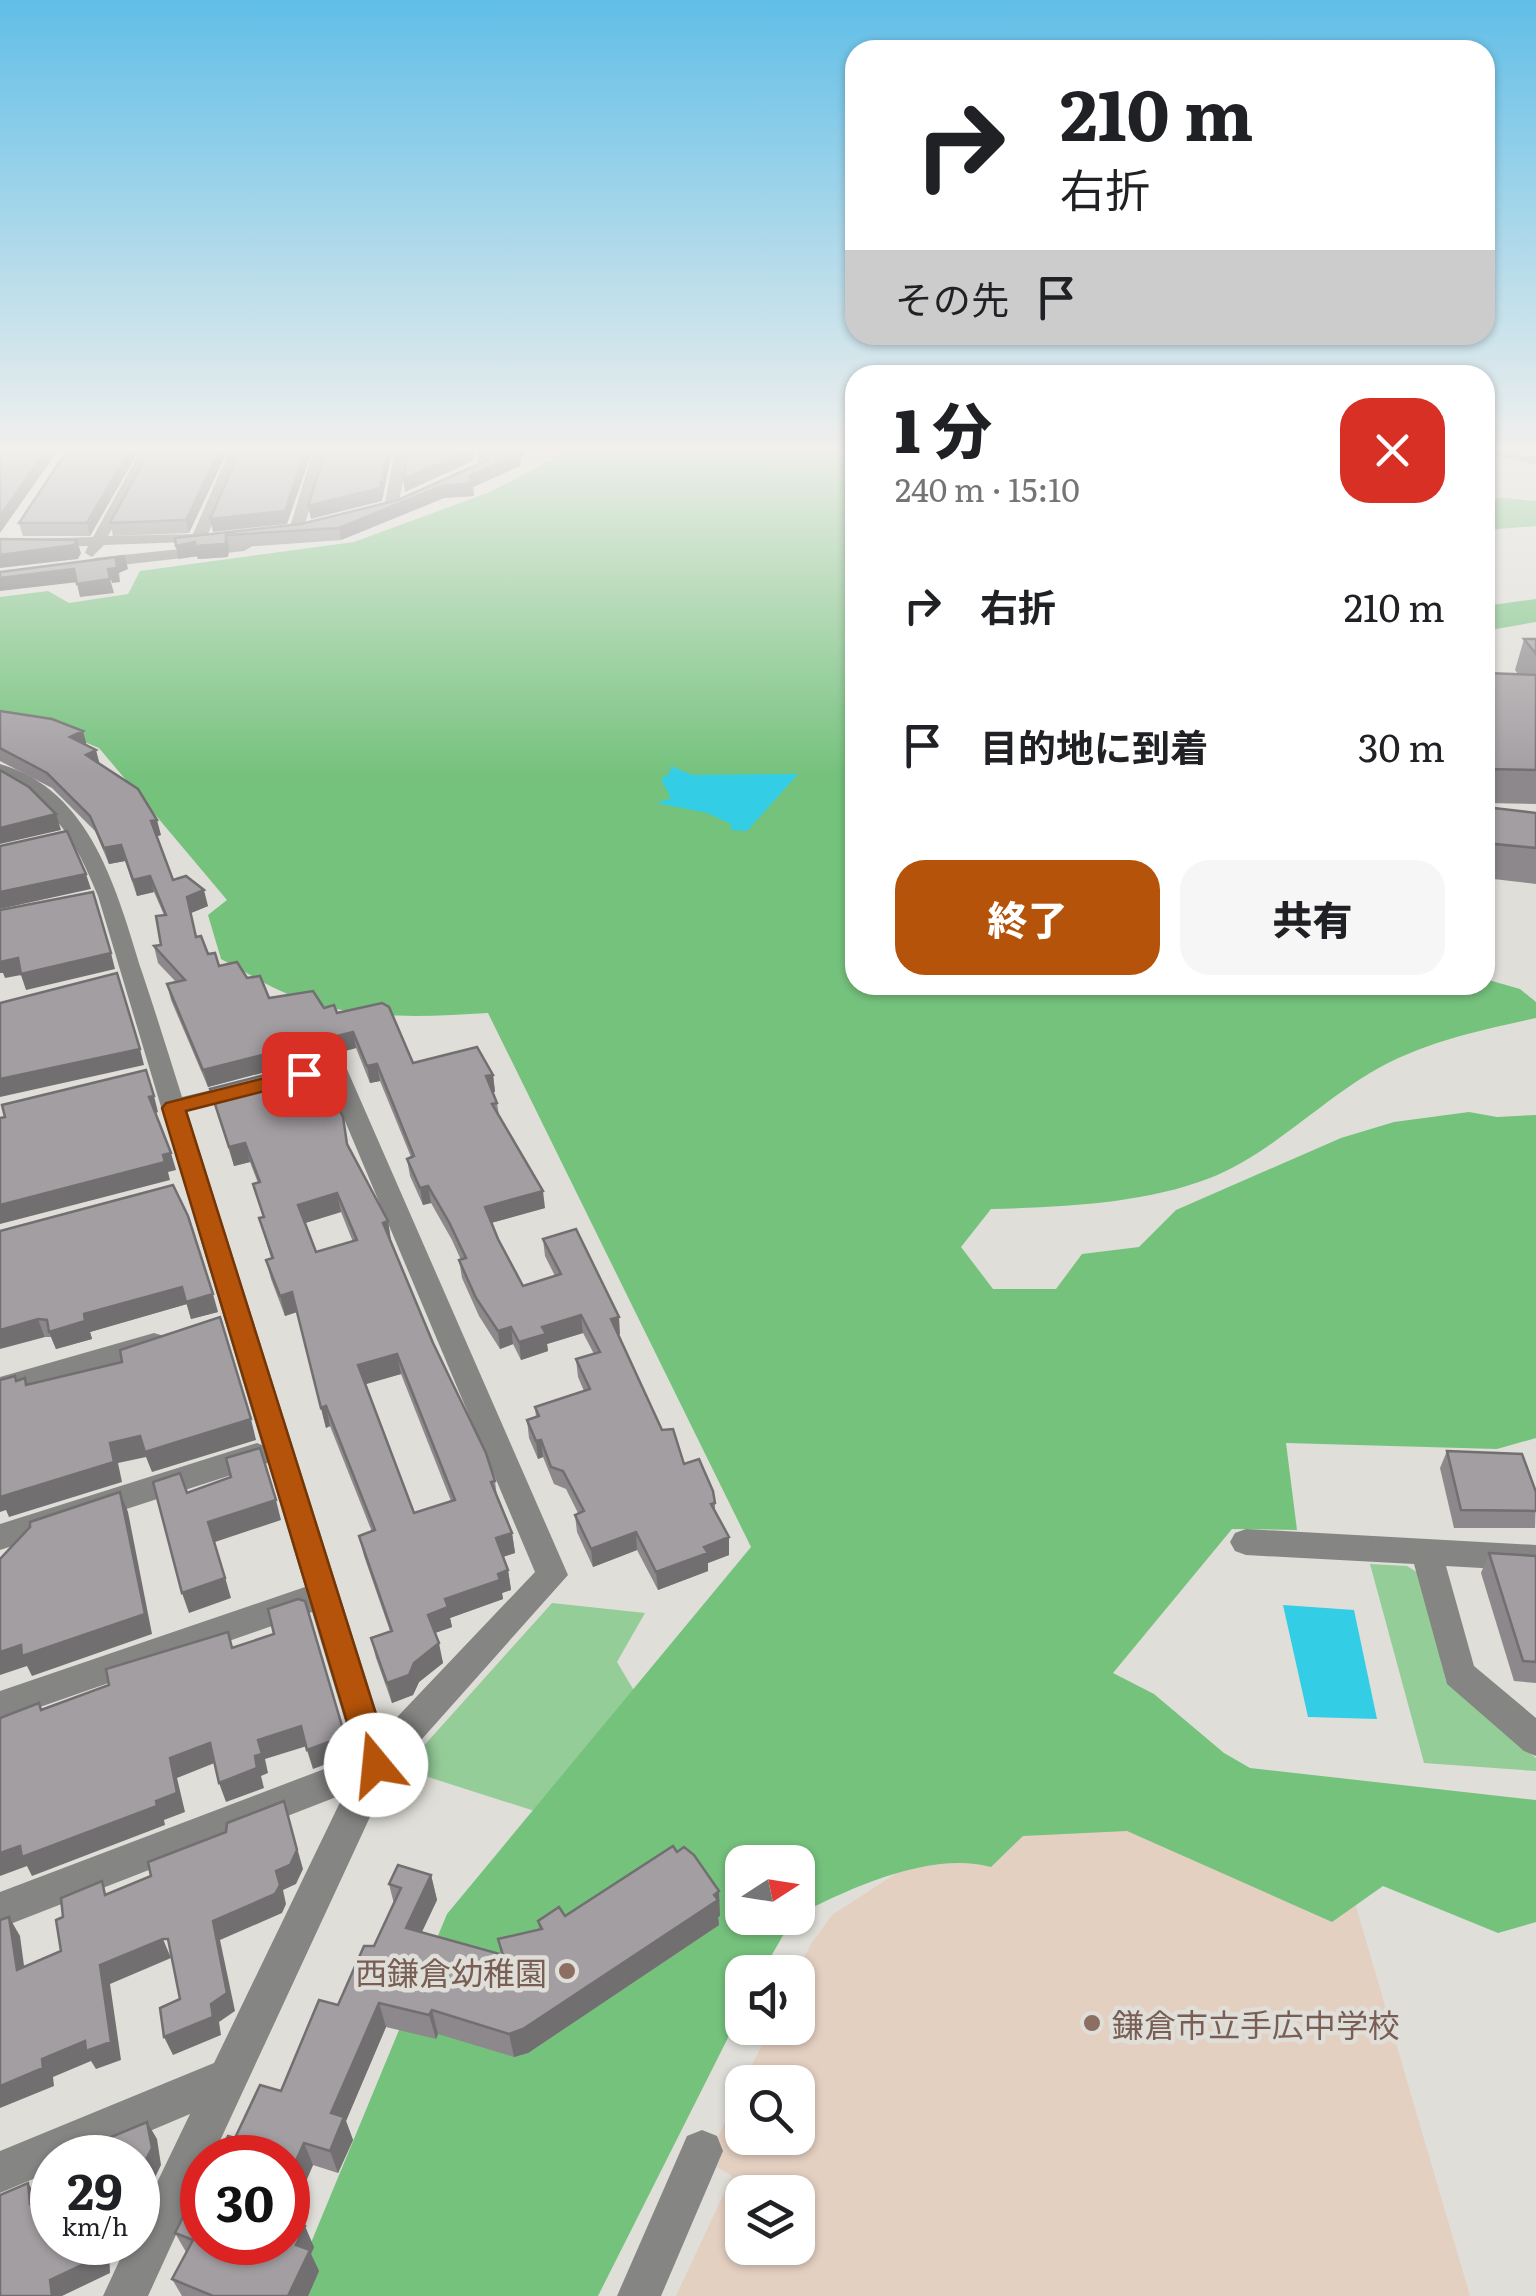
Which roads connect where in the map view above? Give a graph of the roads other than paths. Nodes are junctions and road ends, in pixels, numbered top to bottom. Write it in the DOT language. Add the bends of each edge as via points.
graph roads {
  1 [pos="89,559"];
  2 [pos="137,559"];
  3 [pos="6,777"];
  4 [pos="82,834"];
  5 [pos="50,842"];
  6 [pos="174,1108"];
  7 [pos="239,1319"];
  8 [pos="0,1388"];
  9 [pos="278,1448"];
  10 [pos="0,1538"];
  11 [pos="1246,1542"];
  12 [pos="1428,1554"];
  13 [pos="1536,1558"];
  14 [pos="324,1594"];
  15 [pos="0,1706"];
  16 [pos="1536,1740"];
  17 [pos="376,1765"];
  18 [pos="0,1910"];
  19 [pos="226,2079"];
  20 [pos="702,2150"];
  21 [pos="0,2172"];
  22 [pos="126,2296"];
  23 [pos="639,2296"];
  1 -- 2 [label="street" via="85,565"];
  3 -- 4 [label="street" via="59,804"];
  4 -- 5 [label="street"];
  4 -- 6 [label="street" via="154,1074"];
  6 -- 7 [label="street" via="188,1187"];
  6 -- 17 [label="street" via="334,1067 552,1576"];
  7 -- 8 [label="street"];
  7 -- 9 [label="street"];
  9 -- 10 [label="street"];
  9 -- 14 [label="street"];
  11 -- 12 [label="street"];
  12 -- 13 [label="street"];
  12 -- 16 [label="street" via="1459,1674"];
  14 -- 15 [label="street"];
  14 -- 17 [label="street"];
  17 -- 18 [label="street"];
  17 -- 19 [label="street"];
  19 -- 21 [label="street"];
  19 -- 22 [label="street"];
  20 -- 23 [label="street"];
}
